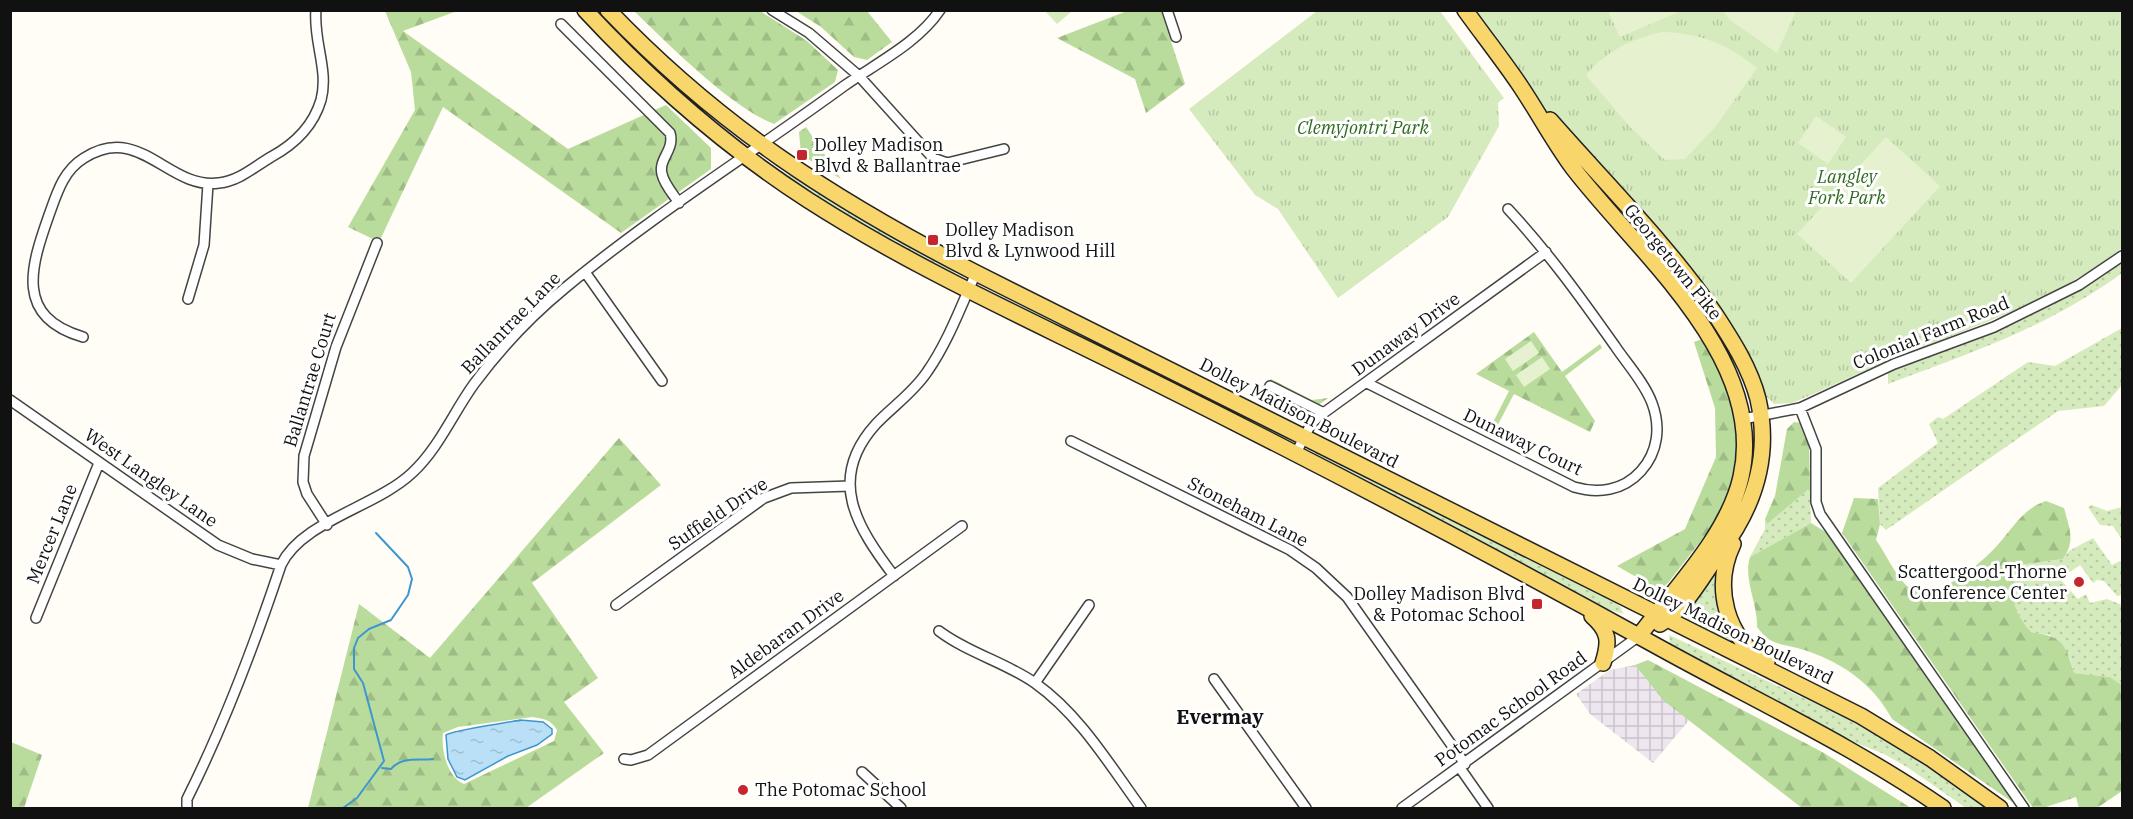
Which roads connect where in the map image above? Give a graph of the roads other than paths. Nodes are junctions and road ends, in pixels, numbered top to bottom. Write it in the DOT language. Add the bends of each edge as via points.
graph roads {
  1 [pos="316,10"];
  2 [pos="585,10"];
  3 [pos="608,10"];
  4 [pos="772,10"];
  5 [pos="940,10"];
  6 [pos="1167,10"];
  7 [pos="1465,10"];
  8 [pos="561,24"];
  9 [pos="1176,37"];
  10 [pos="858,76"];
  11 [pos="1520,86"];
  12 [pos="761,145"];
  13 [pos="1004,149"];
  14 [pos="744,156"];
  15 [pos="208,184"];
  16 [pos="679,203"];
  17 [pos="1508,209"];
  18 [pos="377,243"];
  19 [pos="1546,252"];
  20 [pos="2122,256"];
  21 [pos="585,272"];
  22 [pos="976,273"];
  23 [pos="969,289"];
  24 [pos="188,299"];
  25 [pos="83,337"];
  26 [pos="662,381"];
  27 [pos="1367,383"];
  28 [pos="1270,386"];
  29 [pos="10,400"];
  30 [pos="1800,408"];
  31 [pos="1324,413"];
  32 [pos="1761,417"];
  33 [pos="1743,419"];
  34 [pos="1304,438"];
  35 [pos="1071,441"];
  36 [pos="1296,453"];
  37 [pos="99,463"];
  38 [pos="850,486"];
  39 [pos="1746,515"];
  40 [pos="327,525"];
  41 [pos="962,526"];
  42 [pos="281,566"];
  43 [pos="894,576"];
  44 [pos="1575,603"];
  45 [pos="616,605"];
  46 [pos="1089,605"];
  47 [pos="1661,617"];
  48 [pos="36,618"];
  49 [pos="939,630"];
  50 [pos="1639,636"];
  51 [pos="1603,663"];
  52 [pos="1214,679"];
  53 [pos="1035,683"];
  54 [pos="1833,702"];
  55 [pos="624,759"];
  56 [pos="1463,766"];
  57 [pos="862,772"];
  58 [pos="187,808"];
  59 [pos="901,808"];
  60 [pos="1141,808"];
  61 [pos="1306,808"];
  62 [pos="1402,808"];
  63 [pos="1488,808"];
  64 [pos="1944,808"];
  65 [pos="2000,808"];
  66 [pos="2024,808"];
  1 -- 15 [label="street" via="315,36 324,86 311,123 292,144 243,175 232,181"];
  2 -- 14 [label="main road, Dolley Madison Boulevard" via="665,90"];
  3 -- 12 [label="main road, Dolley Madison Boulevard" via="678,78"];
  4 -- 10 [label="street" via="809,33"];
  5 -- 10 [label="street, Ballantrae Lane" via="926,26"];
  6 -- 9 [label="street"];
  7 -- 11 [label="main road, Georgetown Pike"];
  8 -- 16 [label="street" via="666,126 671,147 663,162 662,175"];
  10 -- 12 [label="street, Ballantrae Lane"];
  10 -- 13 [label="street" via="933,158 947,162"];
  11 -- 32 [label="main road, Georgetown Pike" via="1690,279 1743,361"];
  11 -- 33 [label="main road, Georgetown Pike" via="1544,128 1578,174 1695,316 1729,373"];
  12 -- 14 [label="street, Ballantrae Lane"];
  12 -- 22 [label="main road, Dolley Madison Boulevard" via="852,206"];
  14 -- 16 [label="street, Ballantrae Lane"];
  14 -- 23 [label="main road, Dolley Madison Boulevard" via="832,215"];
  15 -- 24 [label="street" via="204,245"];
  15 -- 25 [label="street" via="179,175 145,153 122,148 95,152 66,175 34,258 31,280 37,302 51,321"];
  16 -- 21 [label="street, Ballantrae Lane"];
  17 -- 19 [label="street, Dunaway Court"];
  18 -- 40 [label="street, Ballantrae Court" via="336,347 304,456 303,482 315,511"];
  19 -- 27 [label="street, Dunaway Drive"];
  19 -- 27 [label="street, Dunaway Court" via="1653,404 1657,422 1655,445 1646,466 1633,479 1607,490 1574,487"];
  20 -- 30 [label="street, Colonial Farm Road" via="2038,307 1860,378"];
  21 -- 26 [label="street"];
  21 -- 40 [label="street, Ballantrae Lane" via="493,361 413,472 383,495"];
  22 -- 23 [label="street"];
  22 -- 34 [label="main road, Dolley Madison Boulevard"];
  23 -- 36 [label="main road, Dolley Madison Boulevard"];
  23 -- 38 [label="street" via="927,371 860,446"];
  27 -- 31 [label="street, Dunaway Drive"];
  28 -- 31 [label="street"];
  29 -- 37 [label="street, West Langley Lane"];
  30 -- 32 [label="street, Colonial Farm Road"];
  30 -- 66 [label="street" via="1816,449 1816,502 1820,513"];
  31 -- 34 [label="street, Dunaway Drive" via="1311,424"];
  32 -- 33 [label="street, Colonial Farm Road"];
  32 -- 39 [label="main road, Georgetown Pike" via="1760,468"];
  33 -- 47 [label="main road, Georgetown Pike" via="1743,468 1732,505"];
  34 -- 36 [label="street, Dunaway Drive"];
  34 -- 47 [label="main road, Dolley Madison Boulevard"];
  35 -- 56 [label="street, Stoneham Lane" via="1290,550 1316,568 1347,597"];
  36 -- 44 [label="main road, Dolley Madison Boulevard"];
  37 -- 42 [label="street, West Langley Lane" via="218,545"];
  37 -- 48 [label="street, Mercer Lane"];
  38 -- 43 [label="street" via="860,528"];
  38 -- 45 [label="street, Suffield Drive" via="805,486 764,498"];
  39 -- 47 [label="main road, Georgetown Pike"];
  39 -- 54 [label="main road" via="1724,572 1725,602 1731,623 1756,655"];
  40 -- 42 [label="street, Ballantrae Lane" via="297,542"];
  41 -- 43 [label="street, Aldebaran Drive"];
  42 -- 58 [label="street, Ballantrae Lane" via="241,683 187,799"];
  43 -- 55 [label="street, Aldebaran Drive" via="648,755"];
  44 -- 50 [label="main road, Dolley Madison Boulevard"];
  44 -- 51 [label="main road" via="1606,632 1608,645"];
  46 -- 53 [label="street"];
  47 -- 50 [label="main road, Georgetown Pike"];
  47 -- 54 [label="main road, Dolley Madison Boulevard"];
  49 -- 53 [label="street" via="964,648"];
  50 -- 51 [label="street, Potomac School Road"];
  50 -- 64 [label="main road, Dolley Madison Boulevard" via="1852,751"];
  51 -- 56 [label="street, Potomac School Road"];
  52 -- 61 [label="street"];
  53 -- 60 [label="street" via="1084,729"];
  54 -- 65 [label="main road, Dolley Madison Boulevard" via="1916,749"];
  56 -- 62 [label="street, Potomac School Road"];
  56 -- 63 [label="street, Stoneham Lane"];
  57 -- 59 [label="street"];
}
